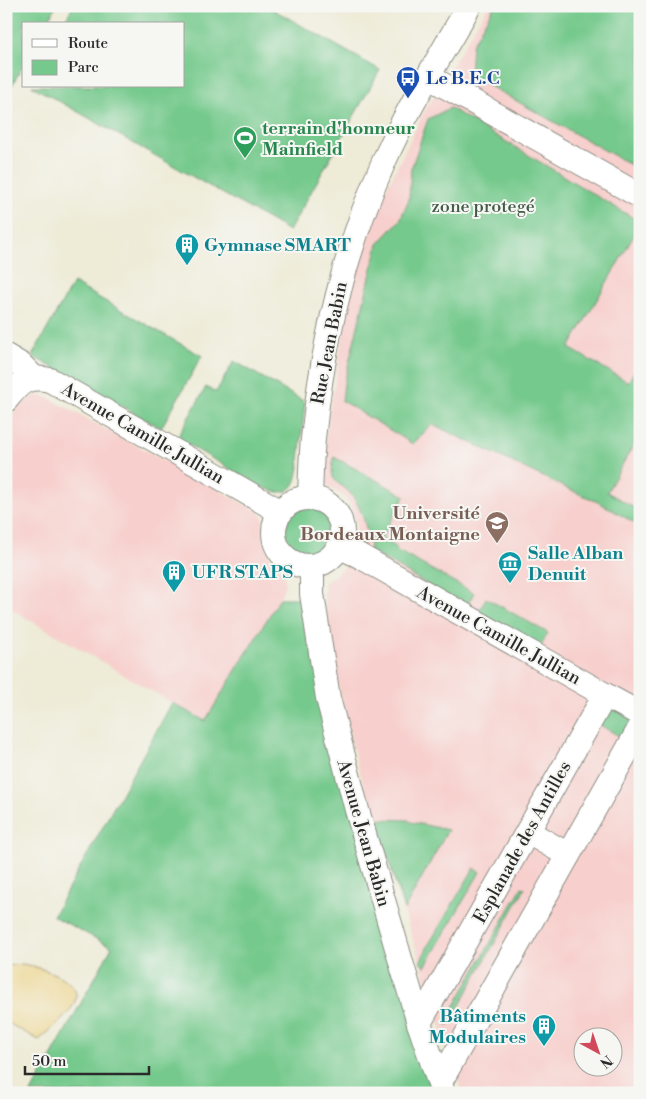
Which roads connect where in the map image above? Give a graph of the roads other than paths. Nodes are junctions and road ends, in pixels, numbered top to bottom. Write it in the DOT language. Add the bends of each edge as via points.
graph roads {
  1 [pos="469,6"];
  2 [pos="429,77"];
  3 [pos="640,196"];
  4 [pos="6,356"];
  5 [pos="34,378"];
  6 [pos="6,400"];
  7 [pos="310,498"];
  8 [pos="281,512"];
  9 [pos="340,547"];
  10 [pos="312,567"];
  11 [pos="605,695"];
  12 [pos="640,714"];
  13 [pos="640,728"];
  14 [pos="528,832"];
  15 [pos="568,855"];
  16 [pos="419,1023"];
  17 [pos="442,1087"];
  1 -- 2 [label="street, Rue Jean Babin"];
  2 -- 3 [label="street"];
  2 -- 7 [label="street, Rue Jean Babin" via="385,158 340,281 317,406"];
  4 -- 5 [label="street, Avenue Camille Jullian"];
  5 -- 6 [label="street" via="24,381"];
  5 -- 8 [label="street, Avenue Camille Jullian" via="50,380"];
  7 -- 8 [label="street" via="299,499"];
  7 -- 9 [label="street" via="321,500 338,514 343,536"];
  8 -- 10 [label="street" via="274,530 278,549 293,563"];
  9 -- 10 [label="street" via="333,557"];
  9 -- 11 [label="street, Avenue Camille Jullian"];
  10 -- 16 [label="street, Avenue Jean Babin" via="312,594 328,698 356,810"];
  11 -- 12 [label="street"];
  11 -- 14 [label="street, Esplanade des Antilles"];
  13 -- 15 [label="street"];
  14 -- 15 [label="street"];
  14 -- 16 [label="street, Esplanade des Antilles"];
  15 -- 17 [label="street"];
  16 -- 17 [label="street, Avenue Jean Babin"];
}
